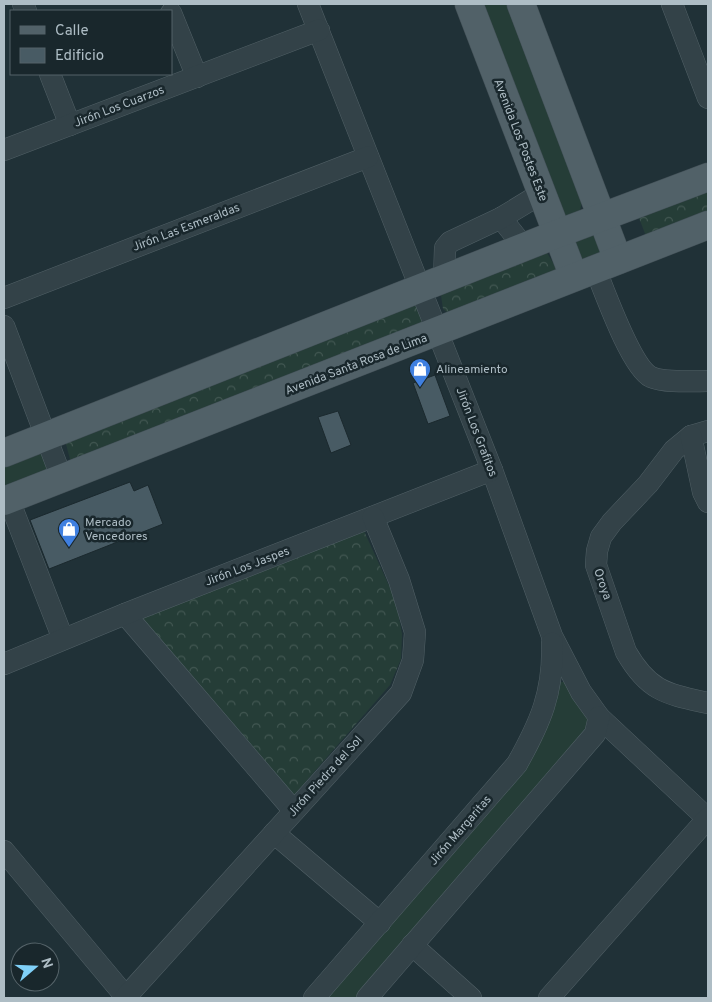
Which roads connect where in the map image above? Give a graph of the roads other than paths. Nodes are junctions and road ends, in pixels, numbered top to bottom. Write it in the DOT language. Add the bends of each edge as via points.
graph roads {
  1 [pos="308,4"];
  2 [pos="469,4"];
  3 [pos="521,4"];
  4 [pos="672,4"];
  5 [pos="172,14"];
  6 [pos="319,30"];
  7 [pos="50,75"];
  8 [pos="197,77"];
  9 [pos="708,98"];
  10 [pos="70,125"];
  11 [pos="4,150"];
  12 [pos="368,157"];
  13 [pos="708,177"];
  14 [pos="542,193"];
  15 [pos="602,216"];
  16 [pos="501,218"];
  17 [pos="708,225"];
  18 [pos="557,234"];
  19 [pos="524,247"];
  20 [pos="595,268"];
  21 [pos="432,284"];
  22 [pos="4,298"];
  23 [pos="4,326"];
  24 [pos="437,332"];
  25 [pos="708,381"];
  26 [pos="700,434"];
  27 [pos="46,436"];
  28 [pos="4,453"];
  29 [pos="492,470"];
  30 [pos="62,479"];
  31 [pos="707,495"];
  32 [pos="6,501"];
  33 [pos="373,516"];
  34 [pos="125,614"];
  35 [pos="552,636"];
  36 [pos="64,639"];
  37 [pos="4,664"];
  38 [pos="708,703"];
  39 [pos="599,718"];
  40 [pos="294,811"];
  41 [pos="708,819"];
  42 [pos="274,833"];
  43 [pos="4,851"];
  44 [pos="380,923"];
  45 [pos="412,945"];
  46 [pos="126,998"];
  47 [pos="314,998"];
  48 [pos="367,998"];
  49 [pos="471,998"];
  50 [pos="549,998"];
  1 -- 6 [label="street, Jirón Los Grafitos"];
  2 -- 14 [label="main road, Avenida Los Postes Este"];
  3 -- 15 [label="main road"];
  4 -- 9 [label="street"];
  5 -- 8 [label="street"];
  6 -- 8 [label="street, Jirón Los Cuarzos"];
  6 -- 12 [label="street, Jirón Los Grafitos"];
  7 -- 10 [label="street"];
  8 -- 10 [label="street, Jirón Los Cuarzos"];
  10 -- 11 [label="street, Jirón Los Cuarzos"];
  12 -- 21 [label="street, Jirón Los Grafitos"];
  12 -- 22 [label="street, Jirón Las Esmeraldas"];
  13 -- 15 [label="main road"];
  14 -- 16 [label="street"];
  14 -- 18 [label="main road, Avenida Los Postes Este"];
  15 -- 18 [label="main road"];
  15 -- 20 [label="main road"];
  16 -- 19 [label="street"];
  16 -- 21 [label="street" via="450,242"];
  17 -- 20 [label="main road, Avenida Santa Rosa de Lima"];
  18 -- 19 [label="main road"];
  18 -- 20 [label="main road, Avenida Los Postes Este"];
  19 -- 21 [label="main road"];
  20 -- 24 [label="main road, Avenida Santa Rosa de Lima"];
  20 -- 25 [label="street" via="614,317 638,362 650,377"];
  21 -- 24 [label="street, Jirón Los Grafitos"];
  21 -- 27 [label="main road"];
  23 -- 27 [label="street"];
  24 -- 29 [label="street, Jirón Los Grafitos"];
  24 -- 30 [label="main road, Avenida Santa Rosa de Lima"];
  26 -- 31 [label="street"];
  26 -- 38 [label="street, Oroya" via="674,450 612,522 601,537 596,565 626,652 634,664 666,694"];
  27 -- 28 [label="main road"];
  27 -- 30 [label="street"];
  29 -- 33 [label="street, Jirón Los Jaspes"];
  29 -- 35 [label="street, Jirón Los Grafitos"];
  30 -- 32 [label="main road, Avenida Santa Rosa de Lima"];
  32 -- 36 [label="street"];
  33 -- 34 [label="street, Jirón Los Jaspes"];
  33 -- 40 [label="street, Jirón Piedra del Sol" via="399,580 415,632 413,660 401,692"];
  34 -- 36 [label="street, Jirón Los Jaspes"];
  34 -- 40 [label="street"];
  35 -- 39 [label="street, Jirón Los Grafitos" via="581,692"];
  35 -- 44 [label="street, Jirón Margaritas" via="553,670 548,697 517,764"];
  36 -- 37 [label="street, Jirón Los Jaspes"];
  39 -- 41 [label="street, Jirón Los Grafitos"];
  39 -- 45 [label="street" via="595,734"];
  40 -- 42 [label="street, Jirón Piedra del Sol"];
  41 -- 50 [label="street"];
  42 -- 44 [label="street"];
  42 -- 46 [label="street, Jirón Piedra del Sol"];
  43 -- 46 [label="street"];
  44 -- 47 [label="street, Jirón Margaritas"];
  45 -- 48 [label="street"];
  45 -- 49 [label="street"];
}
